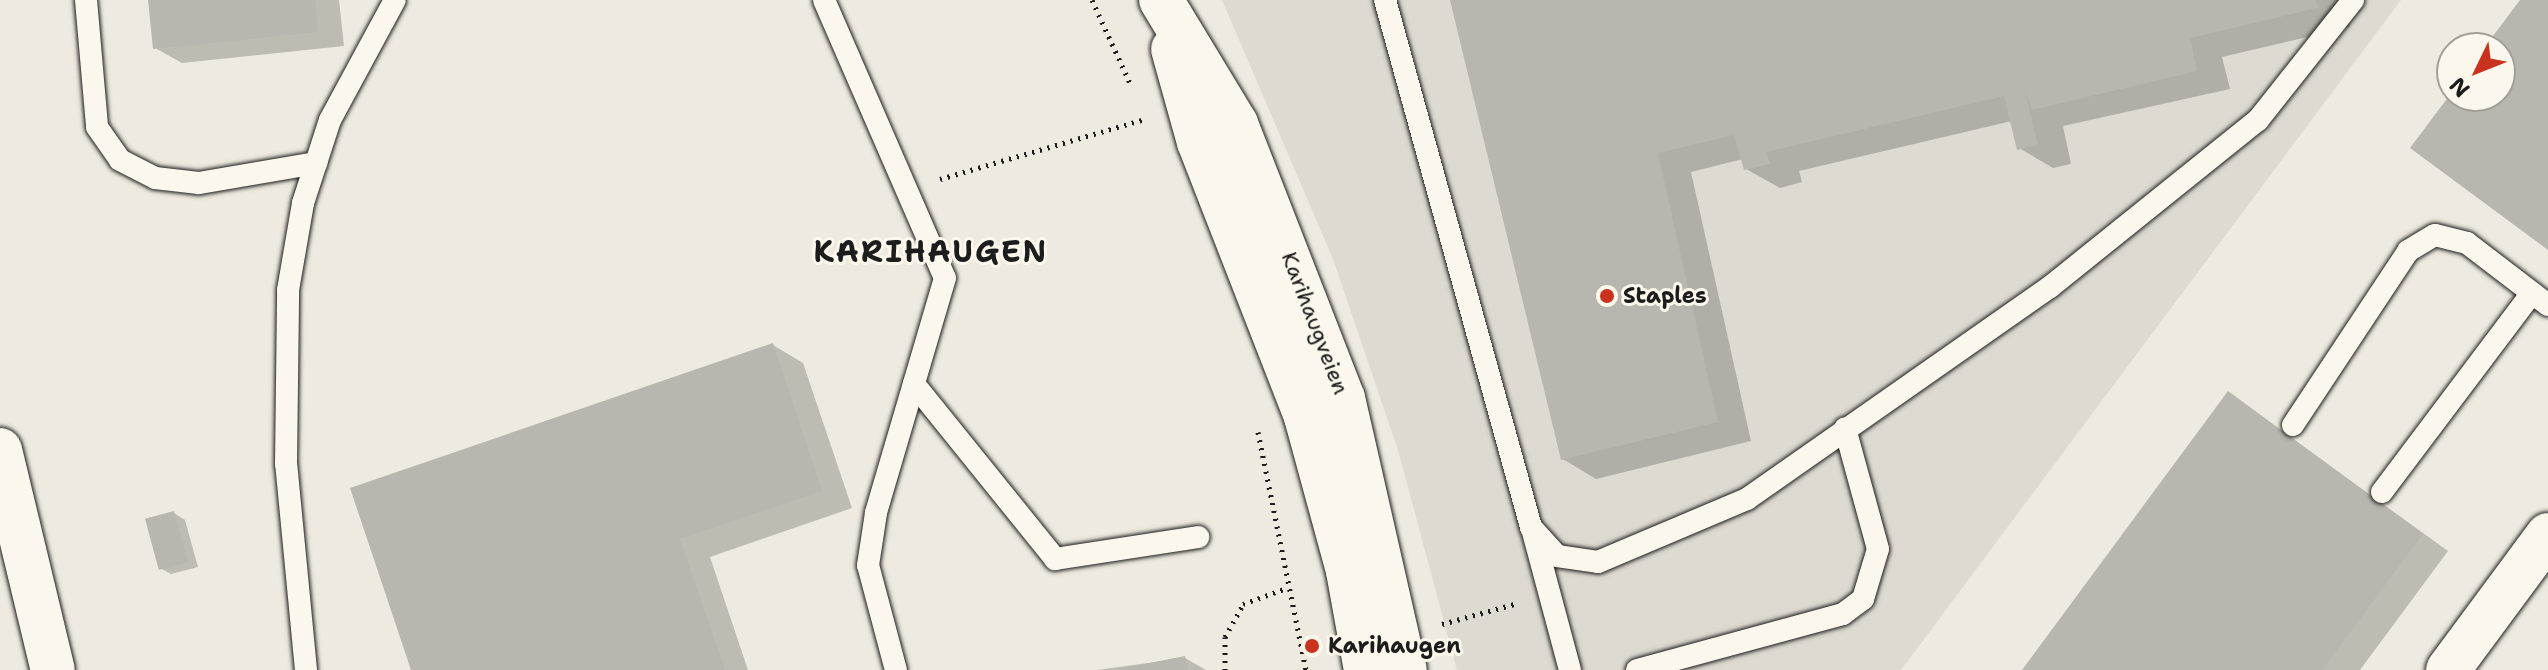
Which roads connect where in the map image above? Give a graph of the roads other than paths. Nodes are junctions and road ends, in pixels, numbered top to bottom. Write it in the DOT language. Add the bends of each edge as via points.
graph roads {
  1 [pos="86,0"];
  2 [pos="395,0"];
  3 [pos="824,0"];
  4 [pos="1160,0"];
  5 [pos="1385,0"];
  6 [pos="2353,0"];
  7 [pos="316,163"];
  8 [pos="2540,299"];
  9 [pos="914,384"];
  10 [pos="2293,425"];
  11 [pos="1845,428"];
  12 [pos="0,450"];
  13 [pos="2382,492"];
  14 [pos="1531,527"];
  15 [pos="2548,535"];
  16 [pos="1198,537"];
  17 [pos="53,670"];
  18 [pos="306,670"];
  19 [pos="896,670"];
  20 [pos="1366,670"];
  21 [pos="1405,670"];
  22 [pos="1570,670"];
  23 [pos="1637,670"];
  24 [pos="2448,670"];
  1 -- 7 [label="lane" via="97,127 120,160 155,178 199,183"];
  2 -- 7 [label="lane" via="362,52"];
  3 -- 9 [label="lane" via="945,278"];
  4 -- 20 [label="main road, Karihaugveien" via="1199,142 1306,417 1348,571"];
  4 -- 21 [label="main road, Karihaugveien" via="1236,124 1328,355 1369,490"];
  5 -- 14 [label="lane"];
  6 -- 11 [label="lane" via="2258,120 2050,287"];
  7 -- 18 [label="lane" via="288,290 286,464"];
  8 -- 10 [label="lane" via="2467,243 2435,235 2408,251"];
  8 -- 13 [label="lane"];
  9 -- 16 [label="lane" via="1055,559"];
  9 -- 19 [label="lane" via="868,565"];
  11 -- 14 [label="lane" via="1747,499 1598,562 1557,556"];
  11 -- 23 [label="lane" via="1878,549 1863,599 1843,614"];
  12 -- 17 [label="main road"];
  14 -- 22 [label="lane"];
  15 -- 24 [label="main road"];
}
